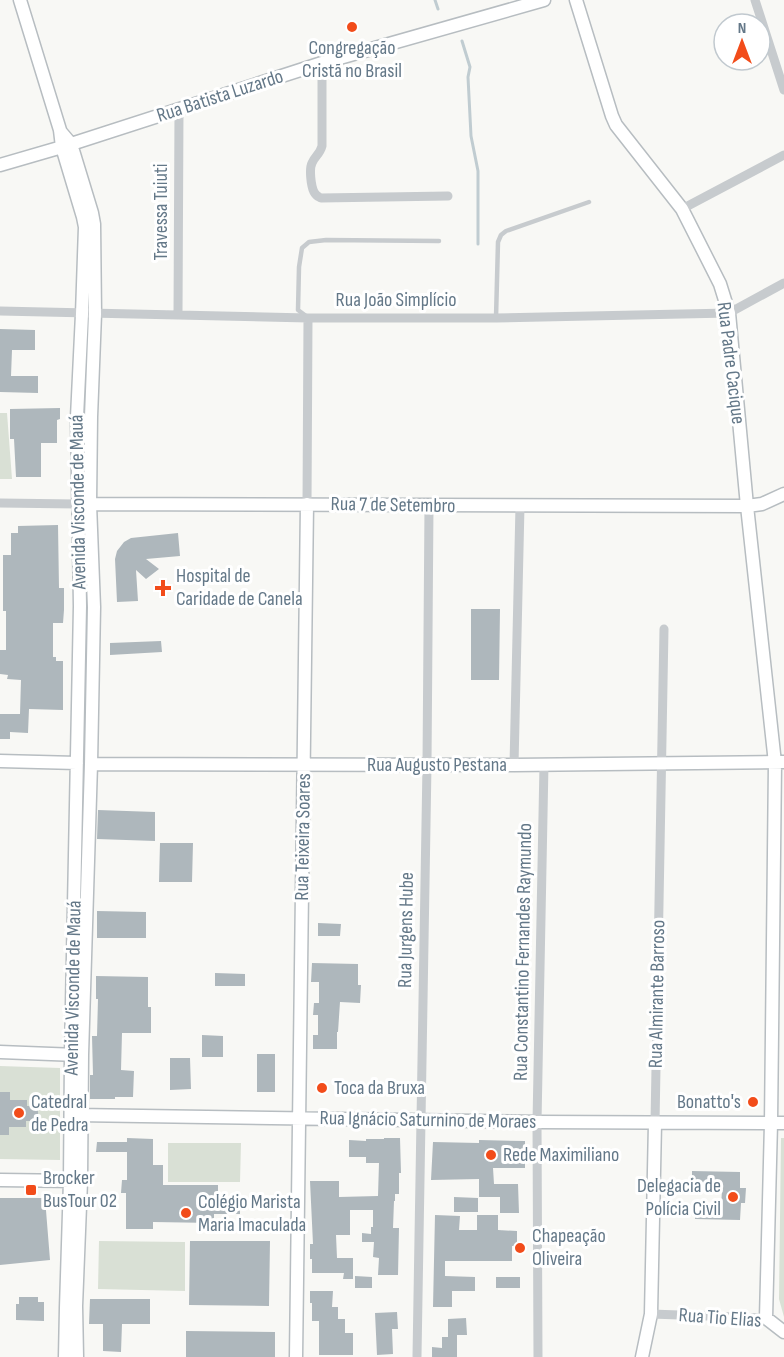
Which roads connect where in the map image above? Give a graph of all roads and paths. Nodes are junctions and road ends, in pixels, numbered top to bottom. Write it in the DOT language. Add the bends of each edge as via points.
graph roads {
  1 [pos="20,0"];
  2 [pos="544,0"];
  3 [pos="576,0"];
  4 [pos="755,0"];
  5 [pos="322,63"];
  6 [pos="784,90"];
  7 [pos="179,110"];
  8 [pos="66,146"];
  9 [pos="784,155"];
  10 [pos="0,165"];
  11 [pos="448,196"];
  12 [pos="590,202"];
  13 [pos="682,209"];
  14 [pos="439,240"];
  15 [pos="784,283"];
  16 [pos="0,311"];
  17 [pos="729,313"];
  18 [pos="89,314"];
  19 [pos="178,315"];
  20 [pos="308,318"];
  21 [pos="496,318"];
  22 [pos="77,417"];
  23 [pos="91,417"];
  24 [pos="784,494"];
  25 [pos="0,503"];
  26 [pos="84,504"];
  27 [pos="307,504"];
  28 [pos="429,505"];
  29 [pos="520,506"];
  30 [pos="747,506"];
  31 [pos="80,606"];
  32 [pos="94,607"];
  33 [pos="664,629"];
  34 [pos="0,761"];
  35 [pos="779,762"];
  36 [pos="77,763"];
  37 [pos="662,763"];
  38 [pos="91,764"];
  39 [pos="304,764"];
  40 [pos="427,765"];
  41 [pos="514,765"];
  42 [pos="544,765"];
  43 [pos="0,1052"];
  44 [pos="76,1055"];
  45 [pos="76,1115"];
  46 [pos="299,1118"];
  47 [pos="420,1120"];
  48 [pos="537,1122"];
  49 [pos="655,1123"];
  50 [pos="778,1123"];
  51 [pos="0,1180"];
  52 [pos="76,1181"];
  53 [pos="651,1314"];
  54 [pos="766,1318"];
  55 [pos="784,1332"];
  56 [pos="646,1355"];
  57 [pos="417,1356"];
  58 [pos="65,1357"];
  59 [pos="77,1357"];
  60 [pos="296,1357"];
  61 [pos="538,1357"];
  1 -- 8 [label="main road"];
  2 -- 5 [label="main road, Rua Batista Luzardo"];
  3 -- 13 [label="main road, Rua Padre Cacique" via="616,125"];
  4 -- 6 [label="street"];
  5 -- 7 [label="main road, Rua Batista Luzardo"];
  5 -- 11 [label="street" via="322,146 311,166 316,196"];
  7 -- 8 [label="main road, Rua Batista Luzardo"];
  7 -- 19 [label="street, Travessa Tuiuti"];
  8 -- 10 [label="main road, Rua Batista Luzardo"];
  8 -- 18 [label="main road" via="83,217"];
  9 -- 13 [label="street"];
  12 -- 21 [label="lane" via="501,235"];
  13 -- 17 [label="main road, Rua Padre Cacique" via="720,284"];
  14 -- 20 [label="lane" via="309,242 302,248 298,310"];
  15 -- 17 [label="street, Rua João Simplício"];
  16 -- 18 [label="street, Rua João Simplício"];
  17 -- 21 [label="street, Rua João Simplício"];
  17 -- 30 [label="main road, Rua Padre Cacique"];
  18 -- 19 [label="street, Rua João Simplício"];
  18 -- 22 [label="main road, Avenida Visconde de Mauá"];
  18 -- 23 [label="main road, Avenida Visconde de Mauá"];
  19 -- 20 [label="street, Rua João Simplício"];
  20 -- 21 [label="street, Rua João Simplício"];
  20 -- 27 [label="street, Rua Teixeira Soares"];
  22 -- 23 [label="main road"];
  22 -- 26 [label="main road, Avenida Visconde de Mauá"];
  23 -- 26 [label="main road, Avenida Visconde de Mauá"];
  24 -- 30 [label="main road, Rua 7 de Setembro"];
  25 -- 26 [label="street, Rua 7 de Setembro"];
  26 -- 27 [label="main road, Rua 7 de Setembro"];
  26 -- 31 [label="main road, Avenida Visconde de Mauá"];
  26 -- 32 [label="main road, Avenida Visconde de Mauá"];
  27 -- 28 [label="main road, Rua 7 de Setembro"];
  27 -- 39 [label="main road, Rua Teixeira Soares"];
  28 -- 29 [label="main road, Rua 7 de Setembro"];
  28 -- 40 [label="street, Rua Jurgens Hube"];
  29 -- 30 [label="main road, Rua 7 de Setembro"];
  29 -- 41 [label="street"];
  30 -- 35 [label="main road, Rua Padre Cacique"];
  31 -- 32 [label="main road"];
  31 -- 36 [label="main road, Avenida Visconde de Mauá"];
  32 -- 38 [label="main road, Avenida Visconde de Mauá"];
  33 -- 37 [label="street, Rua Almirante Barroso"];
  34 -- 36 [label="main road"];
  35 -- 37 [label="main road, Rua Augusto Pestana"];
  35 -- 50 [label="main road, Rua Padre Cacique"];
  36 -- 38 [label="main road" via="84,770"];
  36 -- 44 [label="main road, Avenida Visconde de Mauá"];
  37 -- 42 [label="main road, Rua Augusto Pestana"];
  37 -- 49 [label="street, Rua Almirante Barroso"];
  38 -- 39 [label="main road, Rua Augusto Pestana"];
  38 -- 44 [label="main road, Avenida Visconde de Mauá"];
  39 -- 40 [label="main road, Rua Augusto Pestana"];
  39 -- 46 [label="main road, Rua Teixeira Soares"];
  40 -- 41 [label="main road, Rua Augusto Pestana"];
  40 -- 47 [label="street, Rua Jurgens Hube"];
  41 -- 42 [label="main road, Rua Augusto Pestana"];
  42 -- 48 [label="street, Rua Constantino Fernandes Raymundo"];
  43 -- 44 [label="main road"];
  44 -- 45 [label="main road, Avenida Visconde de Mauá"];
  45 -- 46 [label="main road, Rua Ignácio Saturnino de Moraes"];
  45 -- 52 [label="main road, Avenida Visconde de Mauá"];
  46 -- 47 [label="main road, Rua Ignácio Saturnino de Moraes"];
  46 -- 60 [label="main road, Rua Teixeira Soares"];
  47 -- 48 [label="main road, Rua Ignácio Saturnino de Moraes"];
  47 -- 57 [label="street, Rua Jurgens Hube"];
  48 -- 49 [label="main road, Rua Ignácio Saturnino de Moraes"];
  48 -- 61 [label="street, Rua Constantino Fernandes Raymundo"];
  49 -- 50 [label="main road, Rua Ignácio Saturnino de Moraes"];
  49 -- 53 [label="main road, Rua Almirante Barroso"];
  50 -- 54 [label="main road, Rua Padre Cacique"];
  51 -- 52 [label="main road"];
  52 -- 58 [label="main road, Avenida Visconde de Mauá"];
  52 -- 59 [label="main road, Avenida Visconde de Mauá"];
  53 -- 54 [label="street, Rua Tio Elias"];
  53 -- 56 [label="main road, Rua Almirante Barroso"];
  54 -- 55 [label="main road, Rua Tio Elias"];
}
